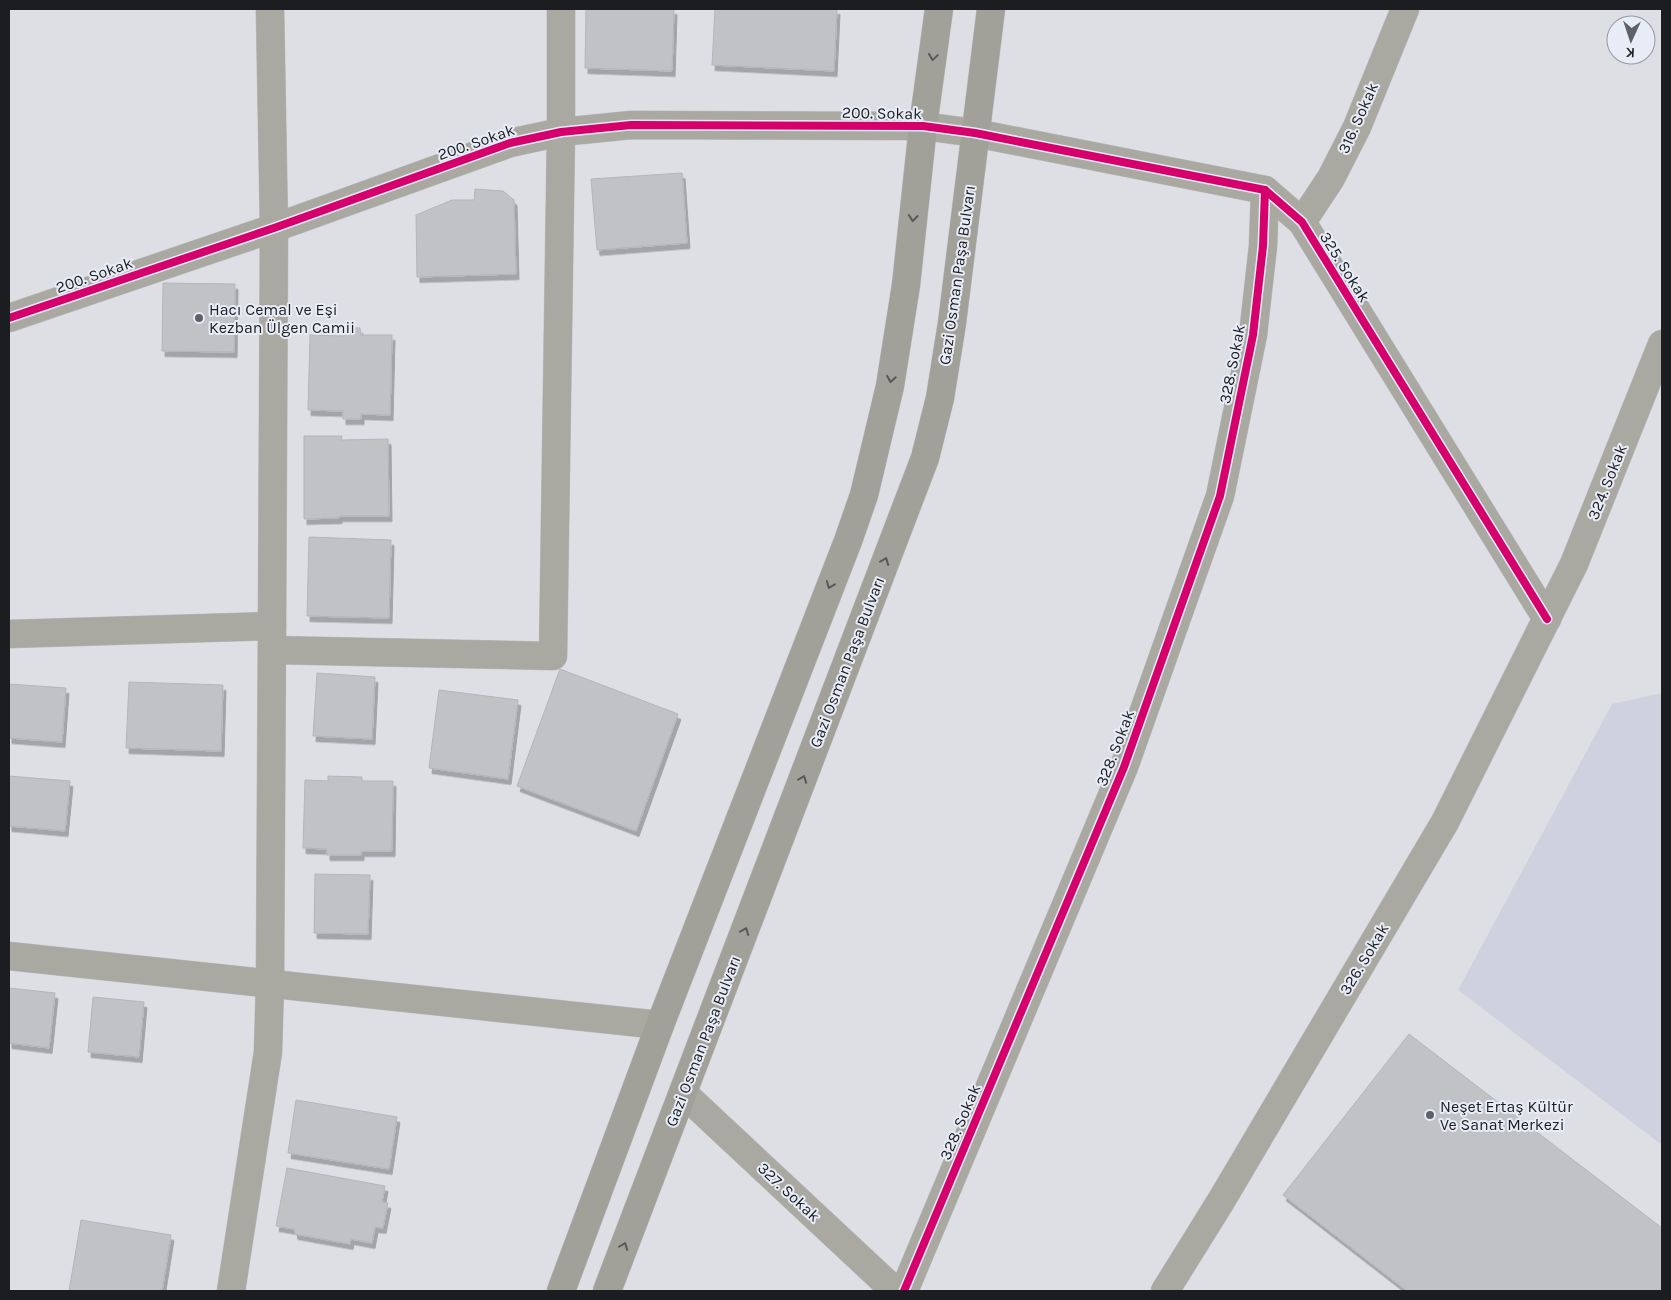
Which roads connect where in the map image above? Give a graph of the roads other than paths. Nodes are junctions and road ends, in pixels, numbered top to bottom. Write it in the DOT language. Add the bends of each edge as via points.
graph roads {
  1 [pos="270,9"];
  2 [pos="560,9"];
  3 [pos="939,9"];
  4 [pos="991,9"];
  5 [pos="1405,9"];
  6 [pos="923,126"];
  7 [pos="561,132"];
  8 [pos="975,133"];
  9 [pos="1265,190"];
  10 [pos="1302,222"];
  11 [pos="274,228"];
  12 [pos="9,318"];
  13 [pos="1662,344"];
  14 [pos="1546,619"];
  15 [pos="9,634"];
  16 [pos="272,638"];
  17 [pos="9,956"];
  18 [pos="270,982"];
  19 [pos="660,1025"];
  20 [pos="683,1093"];
  21 [pos="231,1291"];
  22 [pos="561,1291"];
  23 [pos="606,1291"];
  24 [pos="895,1291"];
  25 [pos="904,1291"];
  26 [pos="1165,1291"];
  1 -- 11 [label="street"];
  2 -- 7 [label="street"];
  3 -- 6 [label="main road, one-way"];
  4 -- 8 [label="main road, Gazi Osman Paşa Bulvarı"];
  5 -- 10 [label="street, 316. Sokak" via="1357,127 1331,178"];
  6 -- 7 [label="street, 200. Sokak" via="631,125"];
  6 -- 8 [label="street, 200. Sokak"];
  6 -- 19 [label="main road, one-way" via="906,285 890,386 864,495"];
  7 -- 11 [label="street, 200. Sokak" via="510,143"];
  7 -- 16 [label="street" via="553,656"];
  8 -- 9 [label="street, 325. Sokak"];
  20 -- 8 [label="main road, Gazi Osman Paşa Bulvarı, one-way" via="925,458 940,398 949,342"];
  9 -- 10 [label="street, 325. Sokak"];
  9 -- 25 [label="street, 328. Sokak" via="1263,246 1253,335 1220,496 1124,767"];
  10 -- 14 [label="street, 325. Sokak"];
  11 -- 12 [label="street, 200. Sokak"];
  11 -- 16 [label="street"];
  13 -- 14 [label="street, 324. Sokak" via="1574,564"];
  14 -- 26 [label="street, 326. Sokak" via="1445,822"];
  15 -- 16 [label="street"];
  16 -- 18 [label="street"];
  17 -- 18 [label="street"];
  18 -- 19 [label="street"];
  18 -- 21 [label="street" via="268,1052"];
  19 -- 22 [label="main road"];
  23 -- 20 [label="main road, Gazi Osman Paşa Bulvarı, one-way"];
  20 -- 24 [label="street, 327. Sokak"];
}
